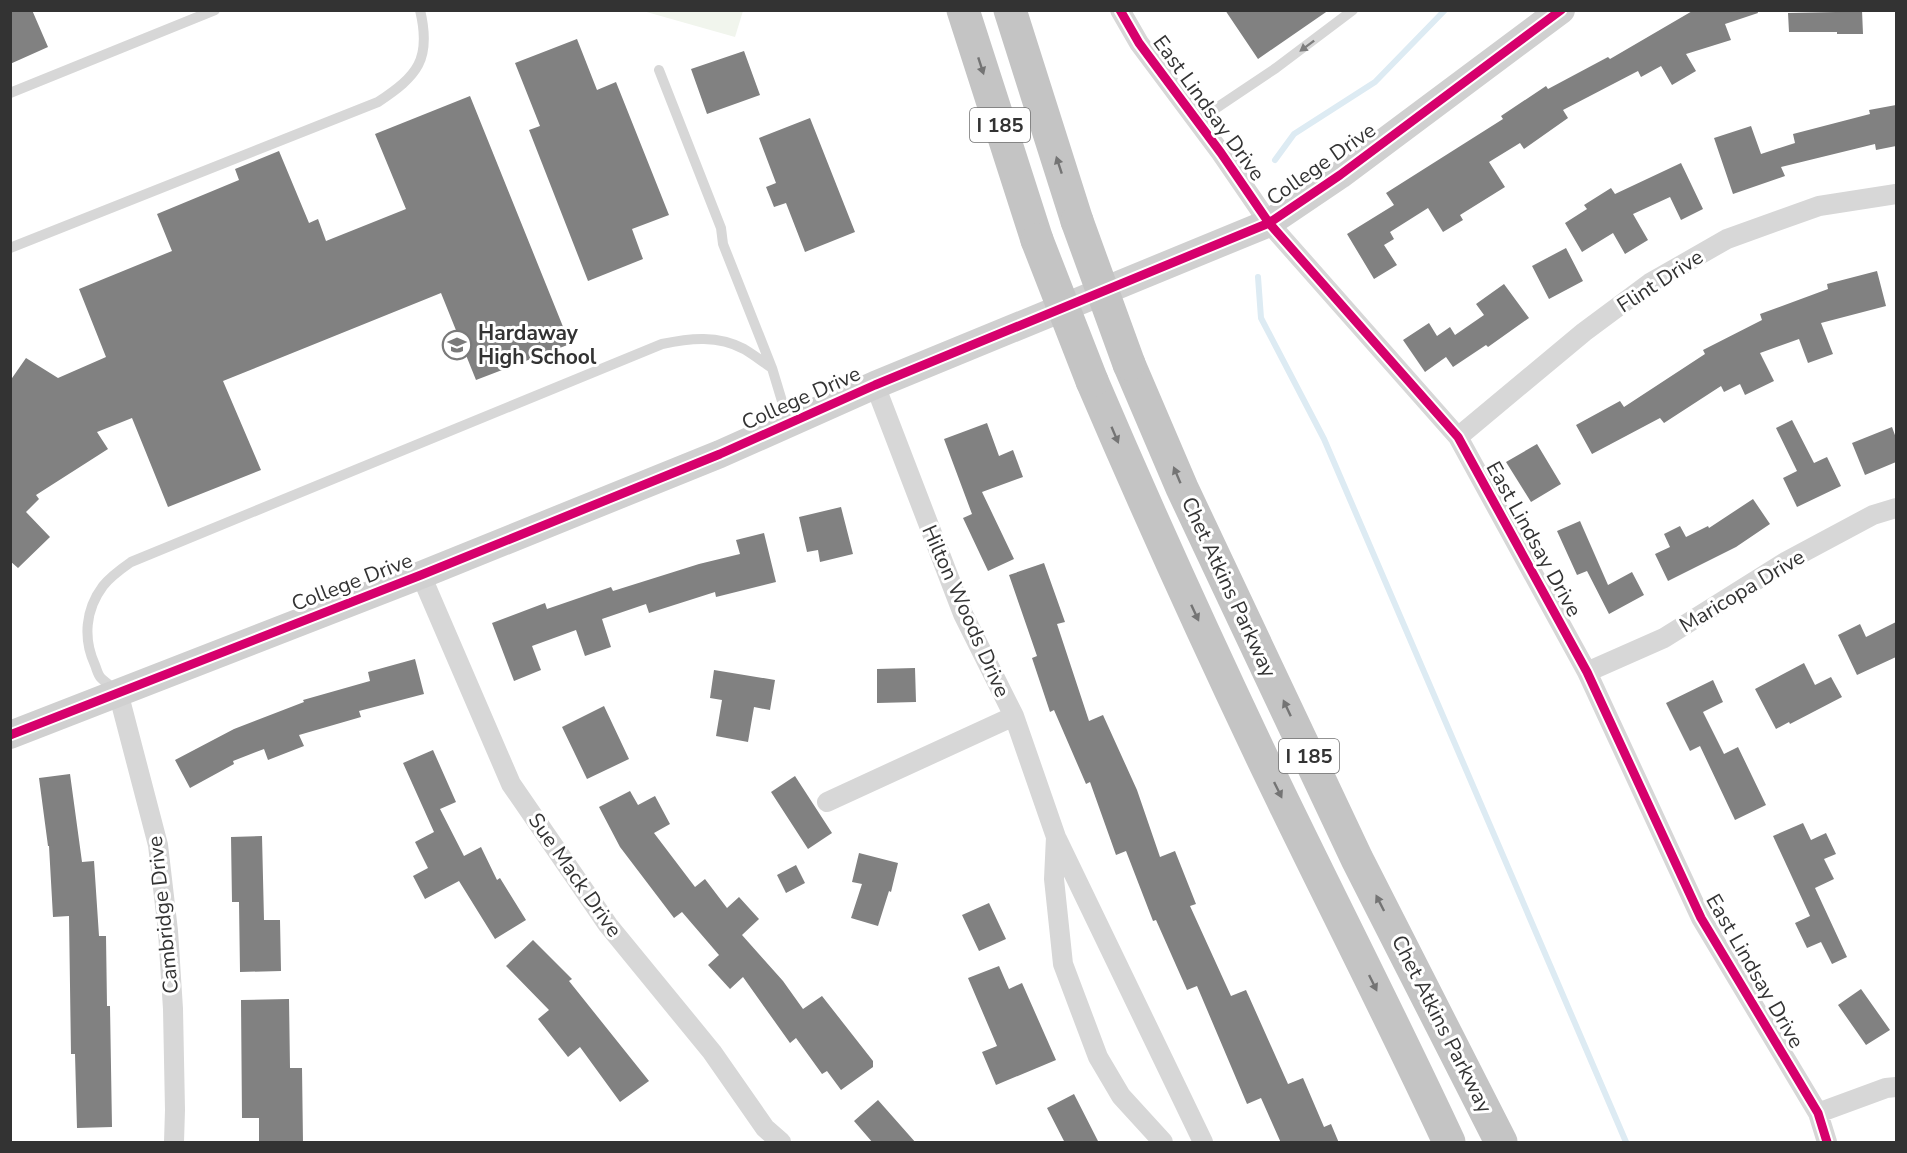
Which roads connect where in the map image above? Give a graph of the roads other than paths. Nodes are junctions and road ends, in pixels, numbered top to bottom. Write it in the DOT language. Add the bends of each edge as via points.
graph roads {
  1 [pos="215,10"];
  2 [pos="420,10"];
  3 [pos="963,10"];
  4 [pos="1010,10"];
  5 [pos="1120,10"];
  6 [pos="1353,10"];
  7 [pos="1561,10"];
  8 [pos="659,70"];
  9 [pos="10,93"];
  10 [pos="1197,121"];
  11 [pos="1896,194"];
  12 [pos="1269,223"];
  13 [pos="10,248"];
  14 [pos="772,368"];
  15 [pos="875,385"];
  16 [pos="788,424"];
  17 [pos="1458,437"];
  18 [pos="1896,508"];
  19 [pos="421,575"];
  20 [pos="1587,672"];
  21 [pos="118,692"];
  22 [pos="1014,716"];
  23 [pos="10,735"];
  24 [pos="827,802"];
  25 [pos="1056,837"];
  26 [pos="1896,1087"];
  27 [pos="1818,1113"];
  28 [pos="174,1143"];
  29 [pos="781,1143"];
  30 [pos="1163,1143"];
  31 [pos="1203,1143"];
  32 [pos="1449,1143"];
  33 [pos="1501,1143"];
  34 [pos="1827,1143"];
  1 -- 9 [label="lane"];
  2 -- 13 [label="lane" via="424,47 418,68 401,87 378,102"];
  3 -- 32 [label="highway, Chet Atkins Parkway / I 185, one-way, bridge" via="1037,240 1092,381 1263,759"];
  33 -- 4 [label="highway, Chet Atkins Parkway / I 185, one-way, bridge" via="1357,859 1182,488 1129,364 1077,221"];
  5 -- 10 [label="street, East Lindsay Drive" via="1139,43"];
  6 -- 10 [label="lane, one-way"];
  7 -- 12 [label="street, College Drive" via="1340,175"];
  8 -- 14 [label="lane"];
  10 -- 12 [label="street, East Lindsay Drive"];
  11 -- 17 [label="street, Flint Drive" via="1819,206 1718,244 1650,283 1584,332"];
  12 -- 15 [label="street, College Drive"];
  12 -- 17 [label="street, East Lindsay Drive"];
  14 -- 16 [label="lane"];
  14 -- 21 [label="lane" via="743,349 712,339 687,338 662,344 131,562 103,586 92,604 88,630 87,641 100,677"];
  15 -- 16 [label="street, College Drive"];
  15 -- 22 [label="street, Hilton Woods Drive" via="963,614"];
  16 -- 19 [label="street, College Drive"];
  17 -- 20 [label="street, East Lindsay Drive"];
  18 -- 20 [label="street, Maricopa Drive" via="1873,515 1787,561 1664,638"];
  19 -- 21 [label="street, College Drive"];
  19 -- 29 [label="street, Sue Mack Drive" via="511,784 608,925 712,1052 765,1128"];
  20 -- 27 [label="street, East Lindsay Drive" via="1701,918"];
  21 -- 23 [label="street, College Drive"];
  21 -- 28 [label="street, Cambridge Drive" via="158,845 172,998"];
  22 -- 24 [label="street"];
  22 -- 25 [label="street, Hilton Woods Drive"];
  25 -- 30 [label="street, Hilton Woods Drive" via="1054,879 1063,964 1098,1057 1121,1096"];
  25 -- 31 [label="street, Hilton Woods Drive"];
  26 -- 27 [label="street"];
  27 -- 34 [label="street, East Lindsay Drive"];
}
